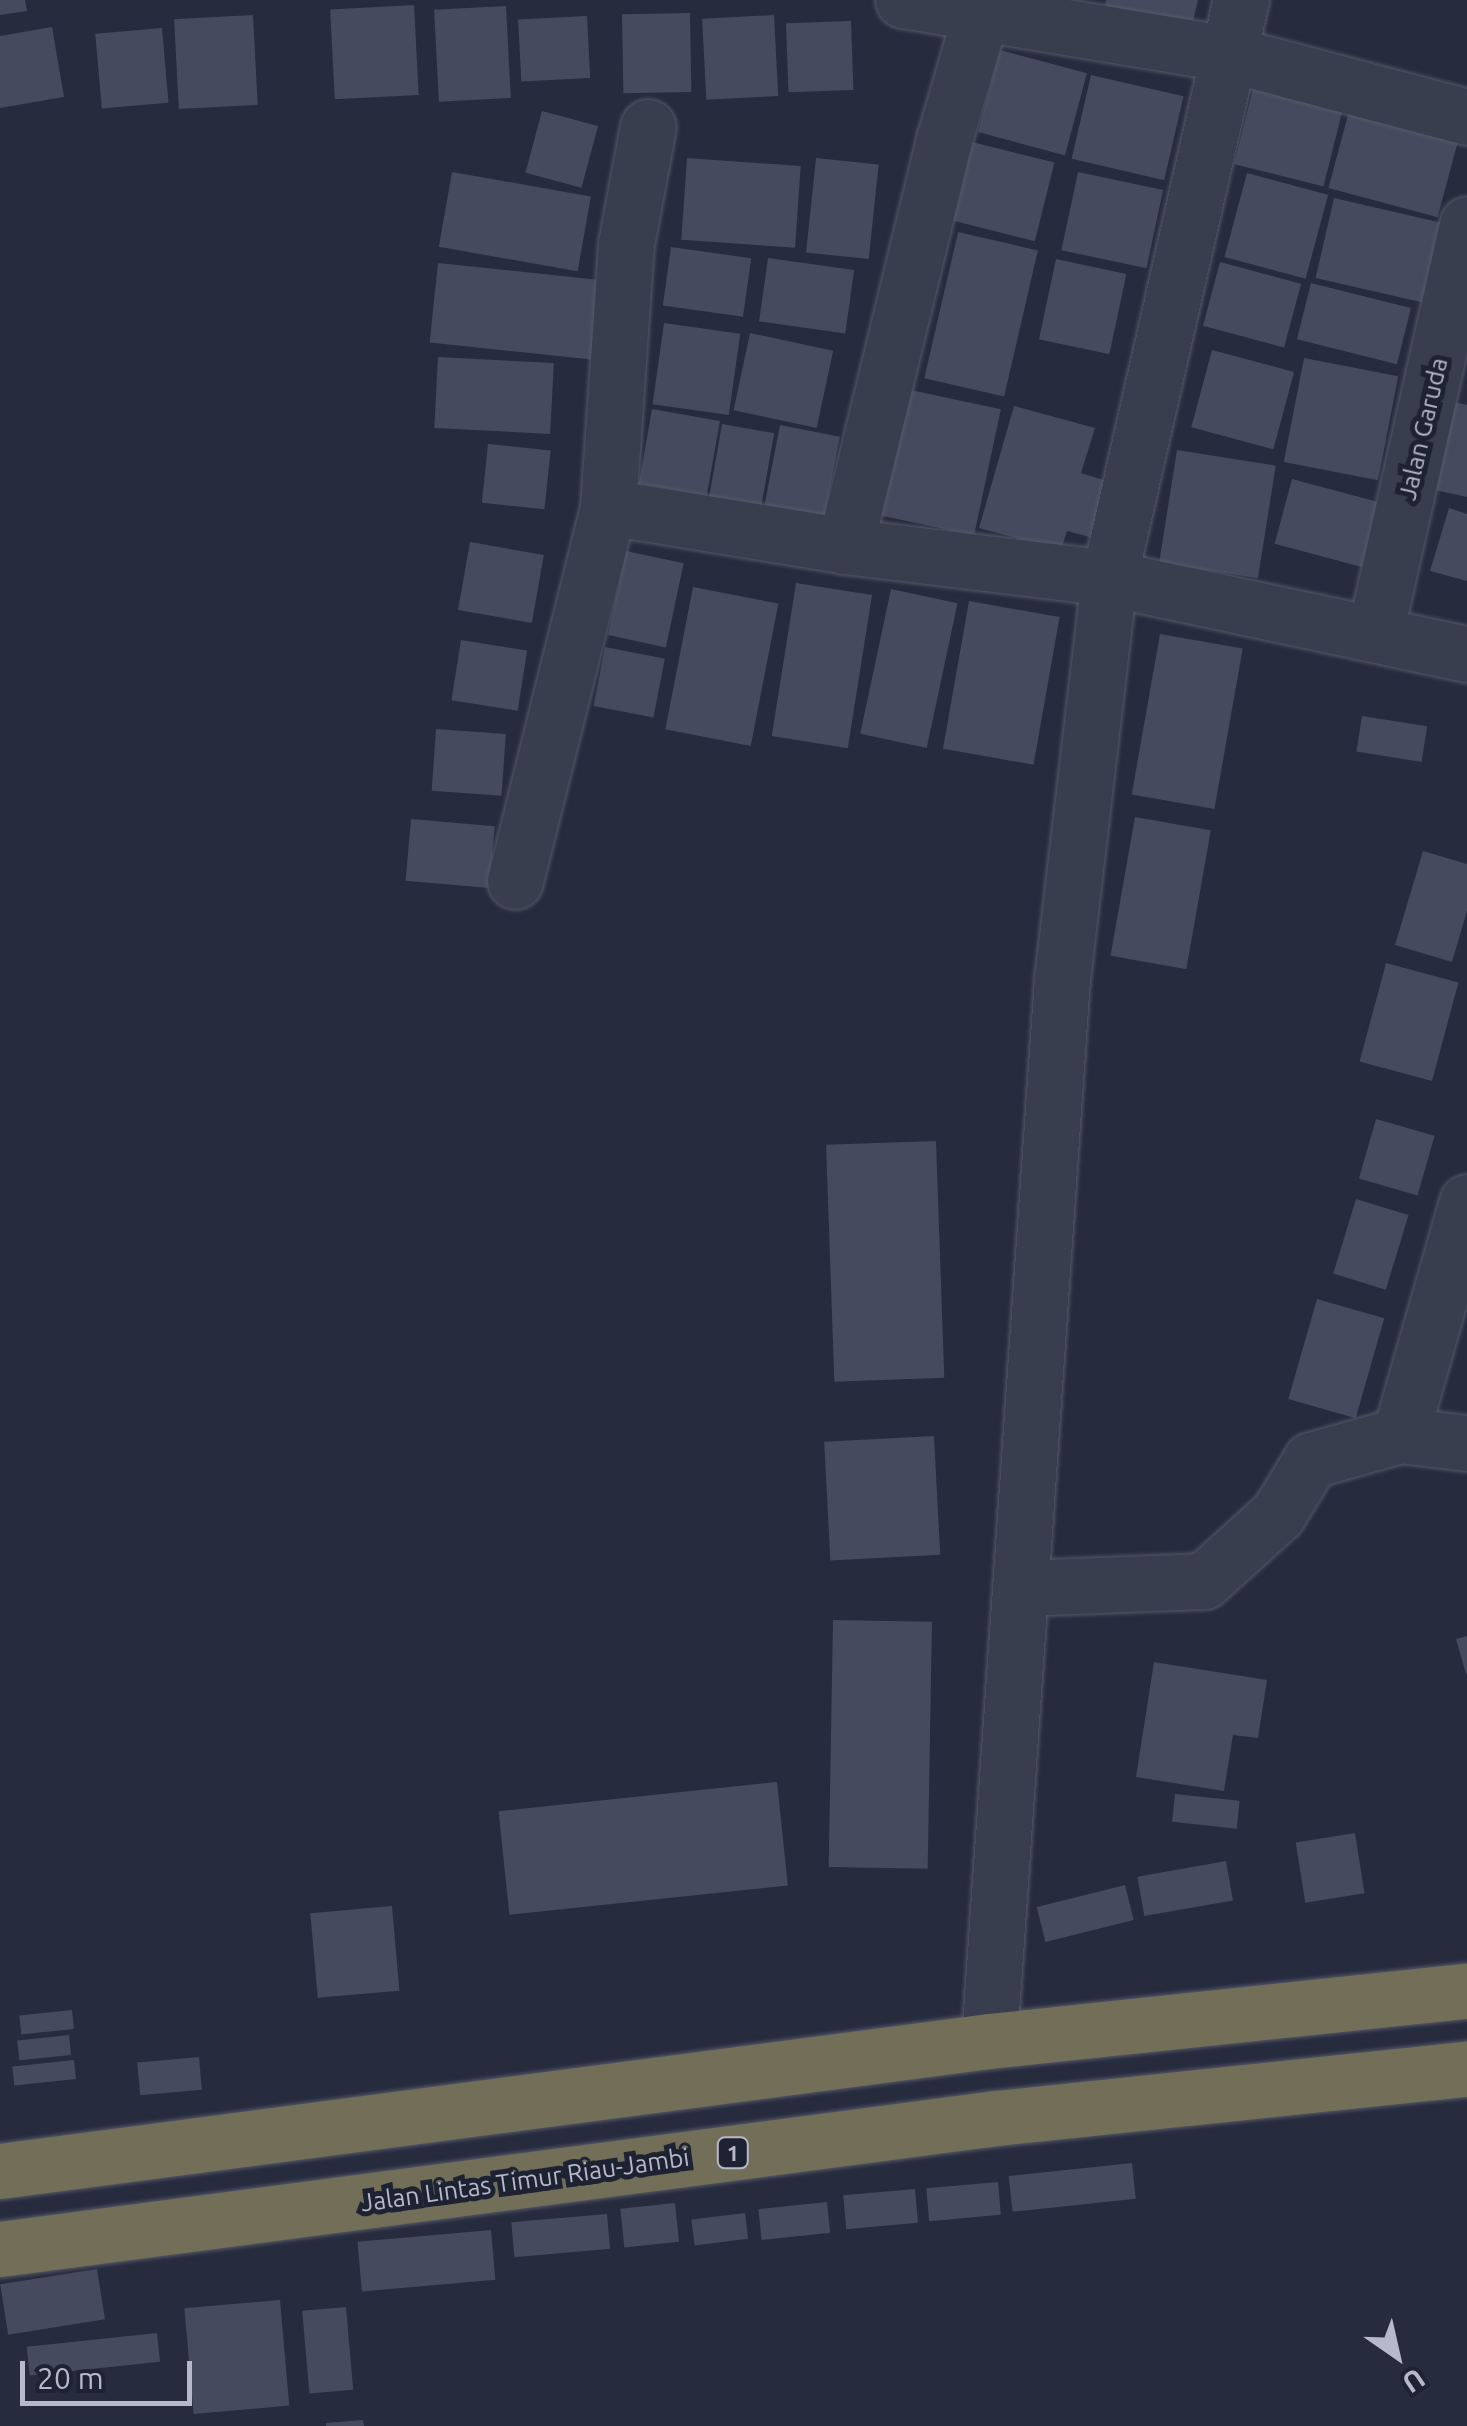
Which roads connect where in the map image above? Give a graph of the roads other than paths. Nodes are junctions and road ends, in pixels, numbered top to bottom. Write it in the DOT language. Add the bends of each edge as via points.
graph roads {
  1 [pos="903,0"];
  2 [pos="1241,0"];
  3 [pos="984,8"];
  4 [pos="1230,54"];
  5 [pos="1467,117"];
  6 [pos="648,127"];
  7 [pos="1467,224"];
  8 [pos="1452,373"];
  9 [pos="608,507"];
  10 [pos="845,546"];
  11 [pos="1109,578"];
  12 [pos="1375,633"];
  13 [pos="1467,654"];
  14 [pos="515,881"];
  15 [pos="1467,1202"];
  16 [pos="1400,1435"];
  17 [pos="1467,1443"];
  18 [pos="1020,1588"];
  19 [pos="1467,1991"];
  20 [pos="989,2040"];
  21 [pos="1467,2069"];
  22 [pos="0,2171"];
  23 [pos="0,2250"];
  1 -- 3 [label="street"];
  2 -- 4 [label="street"];
  3 -- 4 [label="street"];
  3 -- 10 [label="street" via="944,140"];
  4 -- 5 [label="street"];
  4 -- 11 [label="street"];
  6 -- 9 [label="street" via="626,244"];
  7 -- 8 [label="street, Jalan Garuda"];
  8 -- 12 [label="street, Jalan Garuda"];
  9 -- 10 [label="street"];
  9 -- 14 [label="street"];
  10 -- 11 [label="street"];
  11 -- 12 [label="street"];
  11 -- 18 [label="street" via="1062,979"];
  12 -- 13 [label="street"];
  15 -- 16 [label="street"];
  16 -- 17 [label="street"];
  16 -- 18 [label="street" via="1311,1460 1278,1514 1204,1581"];
  18 -- 20 [label="street"];
  19 -- 20 [label="highway"];
  20 -- 22 [label="highway"];
  21 -- 23 [label="highway, Jalan Lintas Timur Riau-Jambi / 1" via="997,2118"];
}
